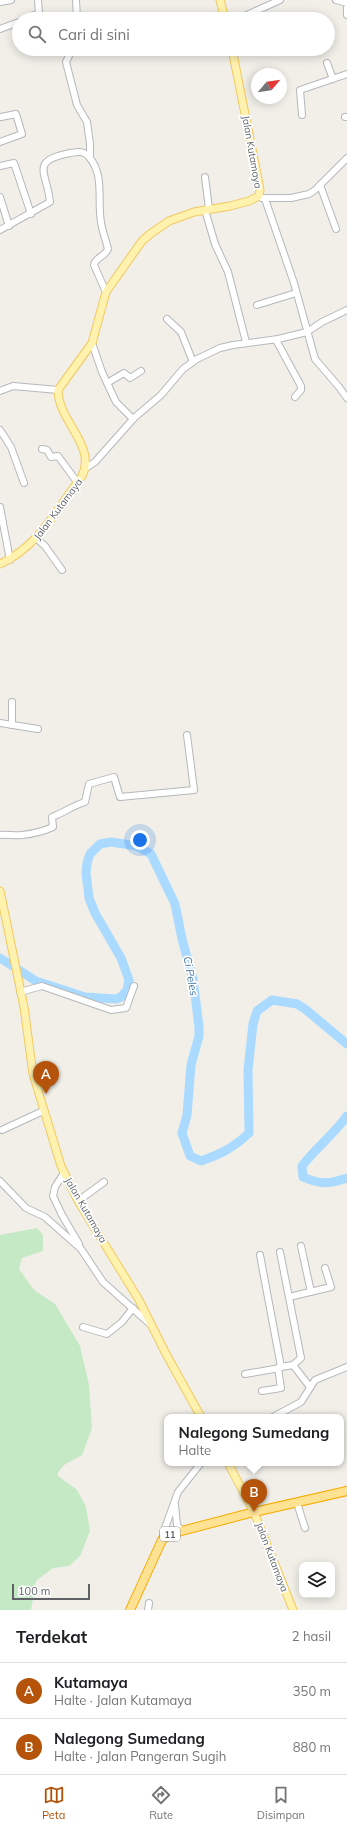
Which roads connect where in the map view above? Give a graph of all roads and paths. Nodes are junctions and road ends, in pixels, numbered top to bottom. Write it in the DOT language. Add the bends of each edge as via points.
graph roads {
  1 [pos="11,0"];
  2 [pos="38,0"];
  3 [pos="76,0"];
  4 [pos="220,0"];
  5 [pos="280,0"];
  6 [pos="336,0"];
  7 [pos="0,2"];
  8 [pos="347,2"];
  9 [pos="347,8"];
  10 [pos="39,12"];
  11 [pos="77,12"];
  12 [pos="223,12"];
  13 [pos="253,12"];
  14 [pos="347,15"];
  15 [pos="12,25"];
  16 [pos="0,29"];
  17 [pos="69,56"];
  18 [pos="233,56"];
  19 [pos="326,63"];
  20 [pos="347,74"];
  21 [pos="333,79"];
  22 [pos="302,115"];
  23 [pos="0,116"];
  24 [pos="0,142"];
  25 [pos="90,157"];
  26 [pos="347,158"];
  27 [pos="0,166"];
  28 [pos="205,177"];
  29 [pos="320,185"];
  30 [pos="0,197"];
  31 [pos="262,197"];
  32 [pos="207,210"];
  33 [pos="31,214"];
  34 [pos="9,226"];
  35 [pos="336,229"];
  36 [pos="0,230"];
  37 [pos="106,292"];
  38 [pos="296,293"];
  39 [pos="257,305"];
  40 [pos="347,310"];
  41 [pos="167,319"];
  42 [pos="307,332"];
  43 [pos="276,340"];
  44 [pos="246,342"];
  45 [pos="92,343"];
  46 [pos="193,362"];
  47 [pos="141,372"];
  48 [pos="107,383"];
  49 [pos="58,390"];
  50 [pos="0,391"];
  51 [pos="296,396"];
  52 [pos="347,398"];
  53 [pos="133,419"];
  54 [pos="0,430"];
  55 [pos="42,449"];
  56 [pos="86,468"];
  57 [pos="77,482"];
  58 [pos="24,483"];
  59 [pos="0,507"];
  60 [pos="36,538"];
  61 [pos="10,560"];
  62 [pos="0,564"];
  63 [pos="62,570"];
  64 [pos="12,702"];
  65 [pos="0,723"];
  66 [pos="12,725"];
  67 [pos="38,729"];
  68 [pos="187,735"];
  69 [pos="0,835"];
  70 [pos="0,891"];
  71 [pos="134,986"];
  72 [pos="20,992"];
  73 [pos="44,1111"];
  74 [pos="2,1130"];
  75 [pos="64,1173"];
  76 [pos="104,1182"];
  77 [pos="2,1185"];
  78 [pos="78,1201"];
  79 [pos="301,1246"];
  80 [pos="280,1252"];
  81 [pos="86,1254"];
  82 [pos="260,1255"];
  83 [pos="325,1268"];
  84 [pos="311,1292"];
  85 [pos="289,1296"];
  86 [pos="132,1308"];
  87 [pos="153,1326"];
  88 [pos="83,1327"];
  89 [pos="293,1365"];
  90 [pos="347,1367"];
  91 [pos="279,1368"];
  92 [pos="245,1374"];
  93 [pos="310,1387"];
  94 [pos="262,1391"];
  95 [pos="198,1414"];
  96 [pos="279,1414"];
  97 [pos="198,1466"];
  98 [pos="230,1466"];
  99 [pos="347,1491"];
  100 [pos="175,1501"];
  101 [pos="297,1503"];
  102 [pos="254,1512"];
  103 [pos="305,1528"];
  104 [pos="181,1530"];
  105 [pos="162,1540"];
  106 [pos="149,1603"];
  107 [pos="130,1610"];
  108 [pos="148,1610"];
  109 [pos="293,1610"];
  1 -- 7 [label="street"];
  2 -- 10 [label="street"];
  3 -- 11 [label="street"];
  4 -- 12 [label="main road"];
  5 -- 13 [label="street"];
  6 -- 8 [label="street"];
  9 -- 14 [label="street"];
  15 -- 16 [label="street"];
  17 -- 25 [label="street" via="66,62 77,105 87,124"];
  18 -- 31 [label="main road, Jalan Kutamaya"];
  19 -- 21 [label="street"];
  20 -- 21 [label="street"];
  21 -- 22 [label="street" via="300,90"];
  23 -- 24 [label="street" via="16,114 22,135"];
  25 -- 33 [label="street" via="79,152 53,157 47,161 44,172 50,202"];
  25 -- 37 [label="street" via="99,179 100,221 108,249 94,261 94,265"];
  26 -- 29 [label="street"];
  27 -- 33 [label="street" via="14,163"];
  28 -- 32 [label="street"];
  29 -- 31 [label="street" via="309,194 291,198"];
  29 -- 35 [label="street"];
  30 -- 34 [label="street"];
  31 -- 32 [label="main road, Jalan Kutamaya"];
  31 -- 38 [label="street"];
  32 -- 37 [label="main road, Jalan Kutamaya" via="178,218 150,234 142,241"];
  32 -- 44 [label="street" via="216,244 228,272"];
  33 -- 34 [label="street"];
  34 -- 36 [label="street"];
  37 -- 45 [label="main road, Jalan Kutamaya"];
  38 -- 39 [label="street"];
  38 -- 42 [label="street"];
  40 -- 42 [label="street"];
  41 -- 46 [label="street" via="181,332"];
  42 -- 43 [label="street"];
  42 -- 52 [label="street" via="315,360"];
  43 -- 44 [label="street"];
  43 -- 51 [label="street" via="302,386"];
  44 -- 46 [label="street" via="220,348"];
  45 -- 48 [label="street"];
  45 -- 49 [label="main road, Jalan Kutamaya"];
  46 -- 53 [label="street"];
  47 -- 48 [label="street" via="130,378 124,374"];
  48 -- 53 [label="street" via="116,402"];
  49 -- 50 [label="street" via="13,386"];
  49 -- 56 [label="main road, Jalan Kutamaya" via="62,410 86,455"];
  53 -- 56 [label="street" via="95,462"];
  54 -- 58 [label="street" via="11,447"];
  55 -- 57 [label="street" via="47,450 51,457 58,456"];
  56 -- 57 [label="main road, Jalan Kutamaya"];
  57 -- 60 [label="main road, Jalan Kutamaya"];
  59 -- 61 [label="street"];
  60 -- 61 [label="main road, Jalan Kutamaya"];
  60 -- 63 [label="street"];
  61 -- 62 [label="main road, Jalan Kutamaya"];
  64 -- 66 [label="street"];
  65 -- 66 [label="street"];
  66 -- 67 [label="street"];
  68 -- 69 [label="street" via="194,790 120,797 114,777 89,784 85,802 71,806 67,812 52,817 53,827 24,835"];
  70 -- 72 [label="main road, Jalan Kutamaya"];
  71 -- 72 [label="street" via="126,1008 111,1010 42,986"];
  72 -- 73 [label="main road, Jalan Kutamaya" via="34,1074"];
  73 -- 74 [label="street"];
  73 -- 75 [label="main road, Jalan Kutamaya"];
  75 -- 78 [label="main road, Jalan Kutamaya"];
  75 -- 81 [label="street" via="53,1196"];
  76 -- 78 [label="street"];
  77 -- 81 [label="street" via="26,1208 45,1217"];
  78 -- 87 [label="main road, Jalan Kutamaya" via="140,1300"];
  79 -- 84 [label="street"];
  80 -- 85 [label="street"];
  81 -- 86 [label="street" via="98,1276"];
  82 -- 91 [label="street"];
  83 -- 84 [label="street" via="331,1287"];
  84 -- 85 [label="street"];
  85 -- 89 [label="street" via="301,1358"];
  86 -- 87 [label="street"];
  86 -- 88 [label="street" via="122,1322 107,1334"];
  87 -- 95 [label="main road, Jalan Kutamaya"];
  89 -- 91 [label="street"];
  89 -- 93 [label="street"];
  90 -- 93 [label="street" via="315,1380"];
  91 -- 92 [label="street"];
  91 -- 94 [label="street" via="281,1388"];
  93 -- 96 [label="street" via="301,1402"];
  97 -- 100 [label="street" via="184,1482"];
  98 -- 102 [label="main road, Jalan Kutamaya"];
  99 -- 101 [label="highway, 11"];
  100 -- 104 [label="street" via="177,1523"];
  100 -- 105 [label="street"];
  101 -- 102 [label="highway, 11"];
  101 -- 103 [label="street"];
  102 -- 104 [label="highway, 11"];
  102 -- 109 [label="main road, Jalan Kutamaya"];
  104 -- 105 [label="highway, 11"];
  105 -- 107 [label="highway, 11"];
  106 -- 108 [label="street"];
}
